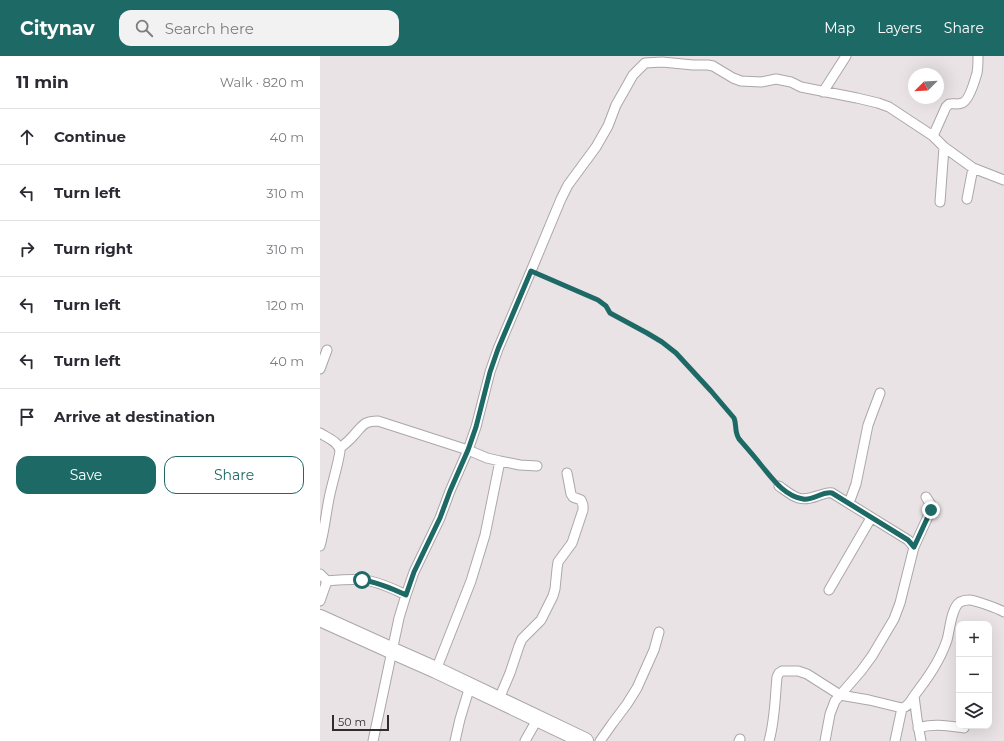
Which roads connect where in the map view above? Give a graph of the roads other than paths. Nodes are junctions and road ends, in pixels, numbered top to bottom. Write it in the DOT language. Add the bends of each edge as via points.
graph roads {
  1 [pos="846,56"];
  2 [pos="978,57"];
  3 [pos="642,59"];
  4 [pos="823,92"];
  5 [pos="933,136"];
  6 [pos="944,147"];
  7 [pos="973,168"];
  8 [pos="1004,180"];
  9 [pos="967,199"];
  10 [pos="940,202"];
  11 [pos="328,350"];
  12 [pos="320,369"];
  13 [pos="880,393"];
  14 [pos="320,433"];
  15 [pos="340,448"];
  16 [pos="468,450"];
  17 [pos="500,461"];
  18 [pos="537,466"];
  19 [pos="567,473"];
  20 [pos="779,486"];
  21 [pos="926,496"];
  22 [pos="849,503"];
  23 [pos="871,518"];
  24 [pos="320,546"];
  25 [pos="914,547"];
  26 [pos="320,574"];
  27 [pos="327,581"];
  28 [pos="829,590"];
  29 [pos="406,595"];
  30 [pos="320,601"];
  31 [pos="1004,612"];
  32 [pos="320,618"];
  33 [pos="659,632"];
  34 [pos="393,651"];
  35 [pos="436,670"];
  36 [pos="470,686"];
  37 [pos="840,694"];
  38 [pos="914,696"];
  39 [pos="499,699"];
  40 [pos="902,708"];
  41 [pos="538,718"];
  42 [pos="956,727"];
  43 [pos="918,728"];
  44 [pos="373,741"];
  45 [pos="455,741"];
  46 [pos="525,741"];
  47 [pos="585,741"];
  48 [pos="600,741"];
  49 [pos="769,741"];
  50 [pos="825,741"];
  51 [pos="895,741"];
  52 [pos="921,741"];
  1 -- 4 [label="street"];
  2 -- 5 [label="street" via="977,72 968,97 960,104 949,104 946,107"];
  3 -- 4 [label="street" via="708,65 741,81 761,82 776,79 791,82 801,88"];
  3 -- 16 [label="street" via="596,147 560,199 498,349"];
  4 -- 5 [label="street" via="889,107"];
  5 -- 6 [label="street"];
  6 -- 7 [label="street"];
  6 -- 10 [label="street"];
  7 -- 8 [label="street"];
  7 -- 9 [label="street"];
  11 -- 12 [label="street"];
  13 -- 22 [label="street" via="868,425 856,484"];
  14 -- 15 [label="street"];
  15 -- 16 [label="street" via="364,424 378,421"];
  15 -- 24 [label="street"];
  16 -- 17 [label="street"];
  16 -- 29 [label="street"];
  17 -- 18 [label="street"];
  17 -- 35 [label="street" via="485,536 471,581"];
  19 -- 39 [label="street" via="573,497 581,500 583,505 580,520 572,543 558,562 553,596 541,620 522,640"];
  20 -- 22 [label="street" via="800,499 806,500 830,493"];
  21 -- 25 [label="street" via="931,510"];
  22 -- 23 [label="street"];
  23 -- 25 [label="street" via="908,540"];
  23 -- 28 [label="street"];
  25 -- 37 [label="street" via="894,619 872,656"];
  26 -- 27 [label="street"];
  27 -- 29 [label="street" via="371,581"];
  27 -- 30 [label="street"];
  29 -- 34 [label="street"];
  31 -- 38 [label="street" via="970,600 960,602 956,606 947,640 939,657"];
  32 -- 34 [label="highway"];
  33 -- 48 [label="street" via="637,688"];
  34 -- 35 [label="highway"];
  34 -- 44 [label="street"];
  35 -- 36 [label="highway"];
  36 -- 39 [label="highway"];
  36 -- 45 [label="street"];
  37 -- 40 [label="street"];
  37 -- 49 [label="street" via="807,674 782,671 777,677"];
  37 -- 50 [label="street" via="830,714"];
  38 -- 40 [label="street" via="905,708"];
  38 -- 43 [label="street"];
  39 -- 41 [label="highway"];
  40 -- 51 [label="street"];
  41 -- 46 [label="street"];
  41 -- 47 [label="highway"];
  42 -- 43 [label="street"];
  43 -- 52 [label="street"];
}
